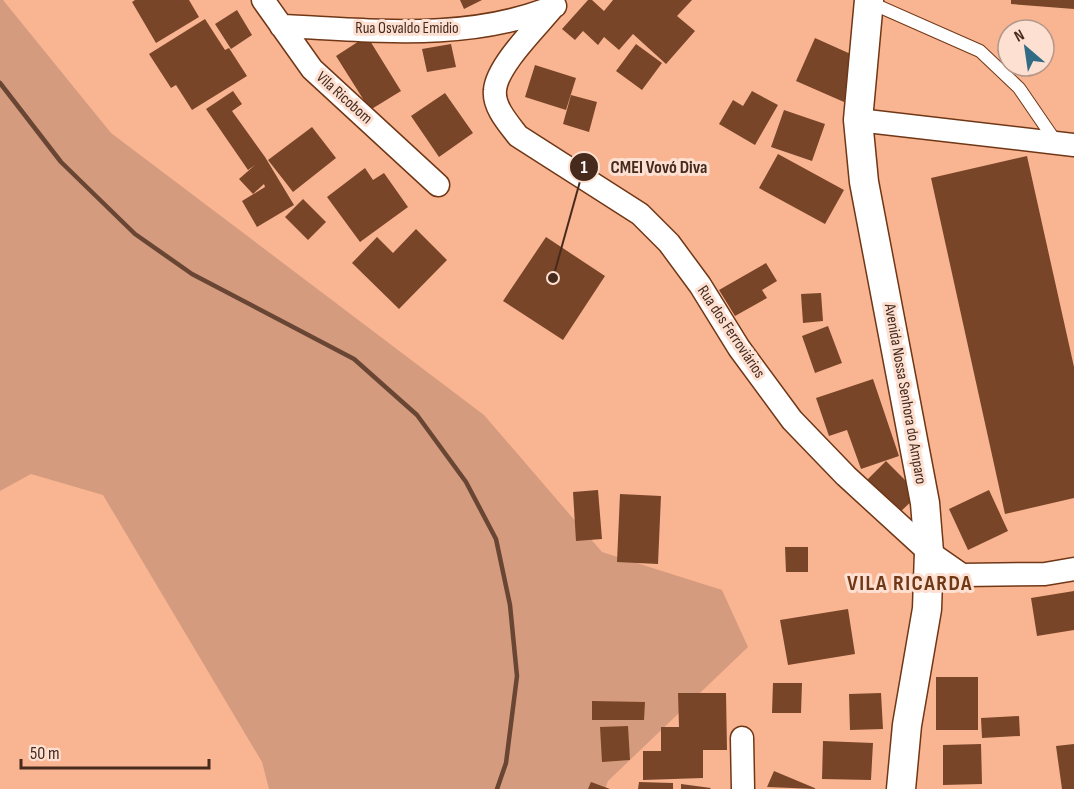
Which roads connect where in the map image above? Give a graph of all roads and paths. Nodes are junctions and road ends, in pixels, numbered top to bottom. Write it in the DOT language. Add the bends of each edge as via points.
graph roads {
  1 [pos="263,0"];
  2 [pos="869,1"];
  3 [pos="559,3"];
  4 [pos="281,26"];
  5 [pos="858,120"];
  6 [pos="1065,144"];
  7 [pos="438,185"];
  8 [pos="930,552"];
  9 [pos="1074,569"];
  10 [pos="742,738"];
  11 [pos="743,789"];
  12 [pos="901,789"];
  1 -- 4 [label="street, Vila Ricobom"];
  2 -- 5 [label="street, Avenida Nossa Senhora do Amparo"];
  2 -- 6 [label="lane" via="980,51 1019,88"];
  3 -- 4 [label="street, Rua Osvaldo Emidio" via="497,23 452,31"];
  3 -- 8 [label="street, Rua dos Ferroviários" via="499,75 495,92 506,120 518,135 640,214 669,243 792,420 846,476"];
  4 -- 7 [label="street, Vila Ricobom" via="312,69"];
  5 -- 6 [label="street"];
  5 -- 8 [label="street, Avenida Nossa Senhora do Amparo" via="864,182 925,503"];
  8 -- 9 [label="street, Rua dos Ferroviários" via="962,574 1045,574"];
  8 -- 12 [label="street, Avenida Nossa Senhora do Amparo" via="927,609 907,725"];
  10 -- 11 [label="street"];
}
